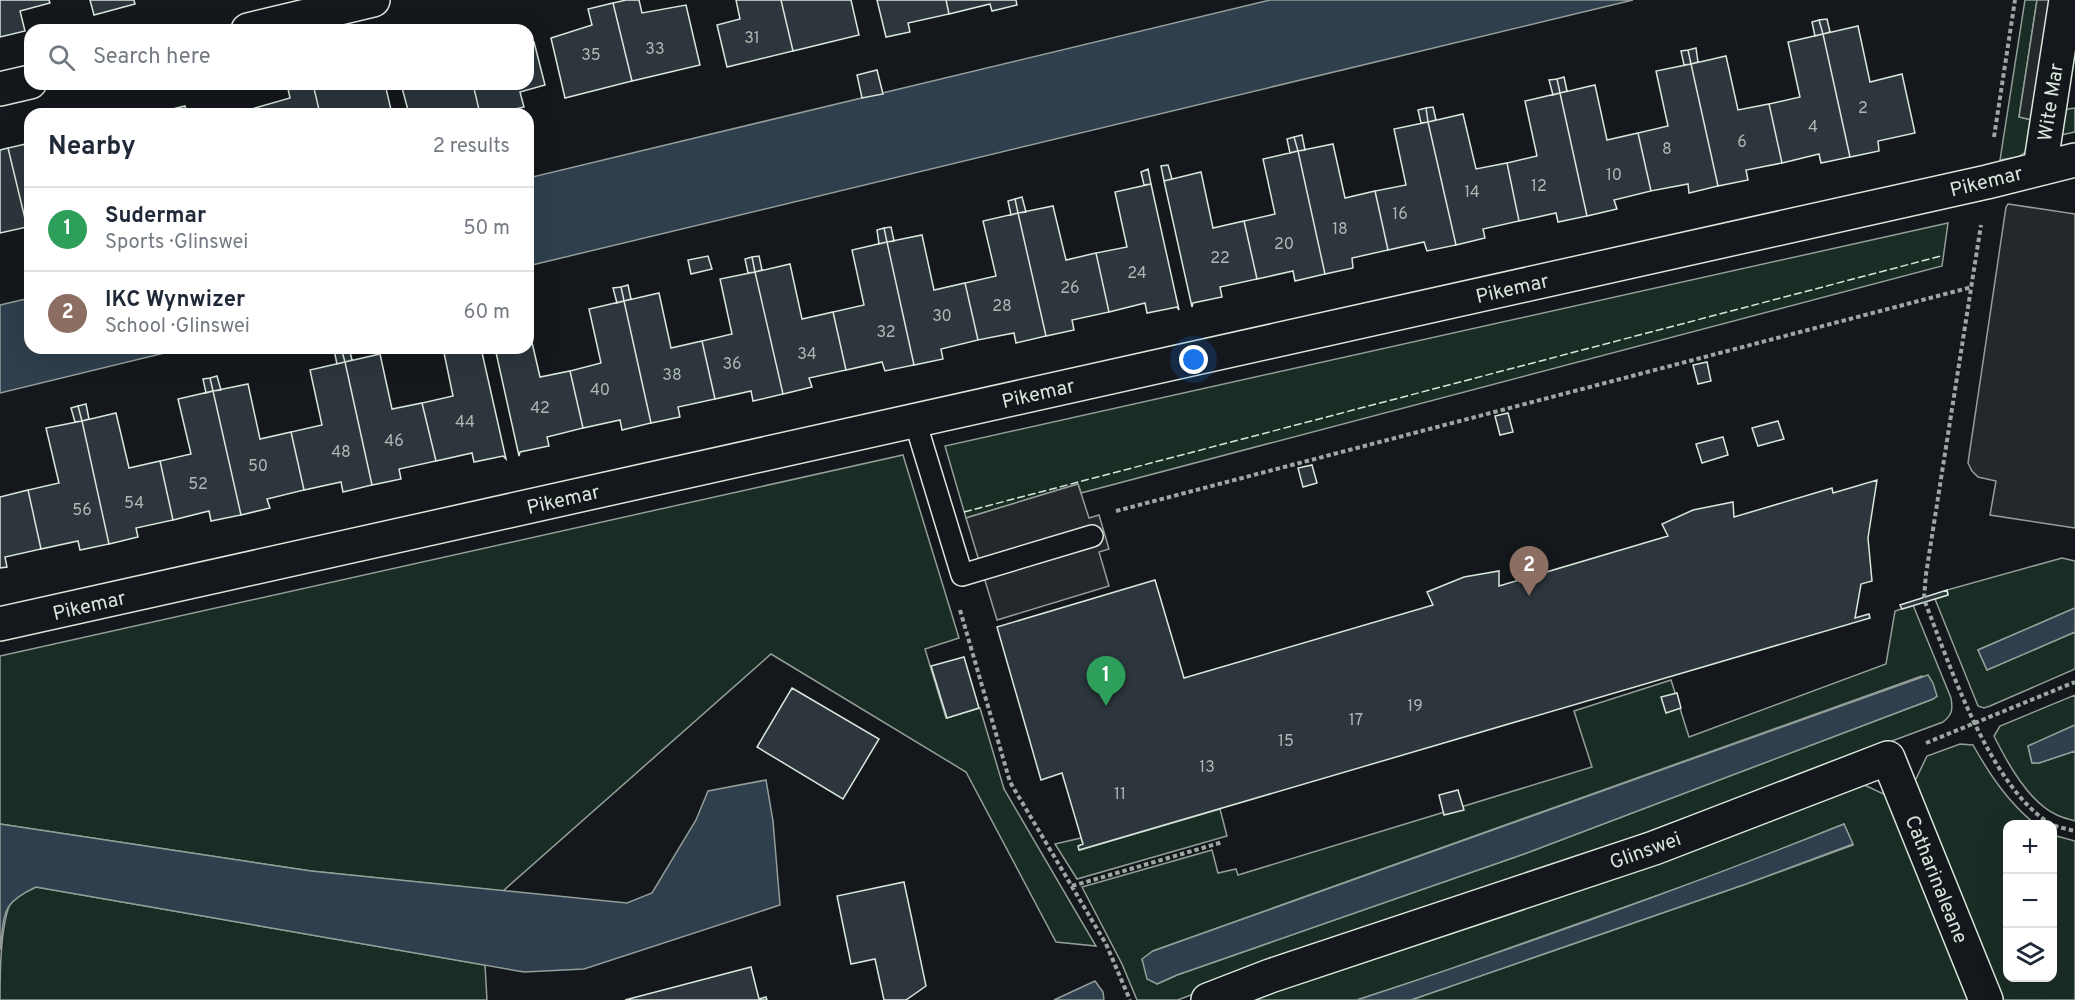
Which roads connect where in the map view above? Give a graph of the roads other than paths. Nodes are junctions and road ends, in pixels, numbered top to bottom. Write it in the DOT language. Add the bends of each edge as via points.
graph roads {
  1 [pos="373,0"];
  2 [pos="2066,0"];
  3 [pos="273,24"];
  4 [pos="24,83"];
  5 [pos="0,89"];
  6 [pos="2075,160"];
  7 [pos="2040,168"];
  8 [pos="915,421"];
  9 [pos="1092,536"];
  10 [pos="0,624"];
  11 [pos="1888,758"];
  12 [pos="1208,1000"];
  13 [pos="1986,1000"];
  1 -- 3 [label="street"];
  2 -- 7 [label="street, Wite Mar"];
  4 -- 5 [label="street"];
  6 -- 7 [label="street, Pikemar"];
  7 -- 8 [label="street, Pikemar"];
  8 -- 9 [label="lane" via="962,575"];
  8 -- 10 [label="street, Pikemar"];
  11 -- 12 [label="street, Glinswei" via="1654,848"];
  11 -- 13 [label="street, Catharinaleane"];
}
